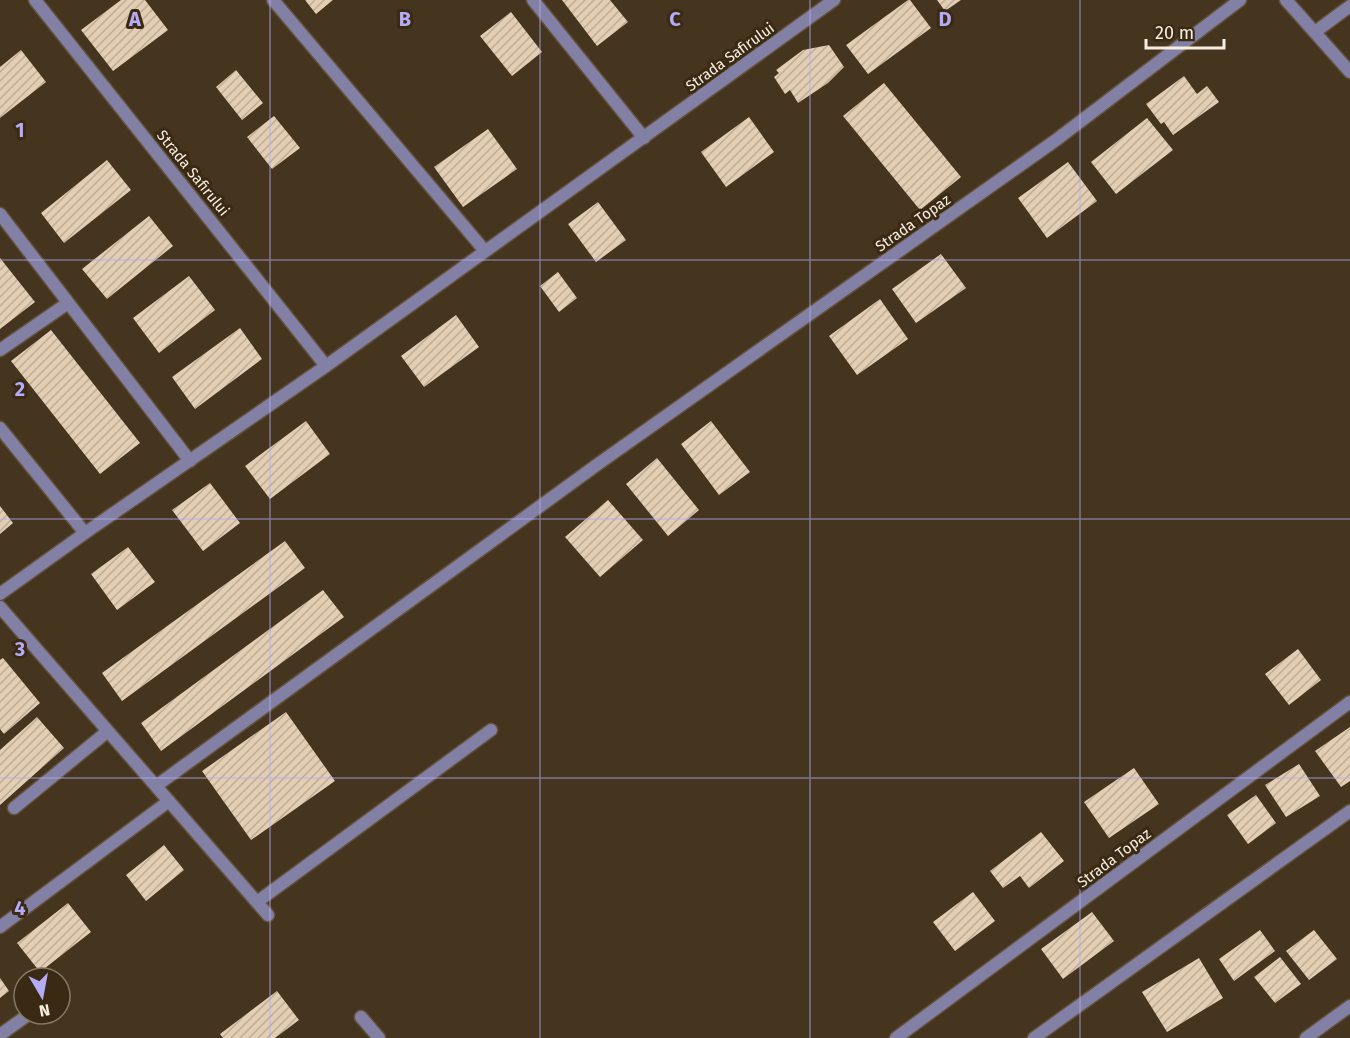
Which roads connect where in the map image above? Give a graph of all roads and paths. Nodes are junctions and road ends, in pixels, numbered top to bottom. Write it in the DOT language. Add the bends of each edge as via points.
graph roads {
  1 [pos="35,0"];
  2 [pos="273,0"];
  3 [pos="534,0"];
  4 [pos="834,0"];
  5 [pos="1240,0"];
  6 [pos="1286,0"];
  7 [pos="1350,6"];
  8 [pos="1315,32"];
  9 [pos="1350,72"];
  10 [pos="644,138"];
  11 [pos="0,214"];
  12 [pos="486,251"];
  13 [pos="68,303"];
  14 [pos="0,350"];
  15 [pos="326,366"];
  16 [pos="0,428"];
  17 [pos="190,461"];
  18 [pos="85,533"];
  19 [pos="0,594"];
  20 [pos="0,607"];
  21 [pos="1350,702"];
  22 [pos="491,730"];
  23 [pos="108,731"];
  24 [pos="156,786"];
  25 [pos="169,801"];
  26 [pos="14,808"];
  27 [pos="1350,811"];
  28 [pos="257,902"];
  29 [pos="268,915"];
  30 [pos="0,927"];
  31 [pos="1350,1006"];
  32 [pos="361,1017"];
  33 [pos="12,1026"];
  34 [pos="0,1035"];
  35 [pos="379,1038"];
  36 [pos="896,1038"];
  37 [pos="1034,1038"];
  38 [pos="1306,1038"];
  1 -- 15 [label="street, Strada Safirului"];
  2 -- 12 [label="street"];
  3 -- 10 [label="street"];
  4 -- 10 [label="street, Strada Safirului"];
  5 -- 24 [label="street, Strada Topaz" via="1056,140 598,464"];
  6 -- 8 [label="street"];
  7 -- 8 [label="street"];
  8 -- 9 [label="street"];
  10 -- 12 [label="street, Strada Safirului"];
  11 -- 13 [label="street"];
  12 -- 15 [label="street, Strada Safirului"];
  13 -- 14 [label="street"];
  13 -- 17 [label="street"];
  15 -- 17 [label="street, Strada Safirului"];
  16 -- 18 [label="street"];
  17 -- 18 [label="street, Strada Safirului"];
  18 -- 19 [label="street, Strada Safirului"];
  20 -- 23 [label="street"];
  21 -- 36 [label="street, Strada Topaz"];
  22 -- 28 [label="street"];
  23 -- 24 [label="street"];
  23 -- 26 [label="street"];
  24 -- 25 [label="street"];
  25 -- 28 [label="street"];
  25 -- 30 [label="street"];
  27 -- 37 [label="street"];
  28 -- 29 [label="street"];
  31 -- 38 [label="street"];
  32 -- 35 [label="street"];
  33 -- 34 [label="street"];
}
